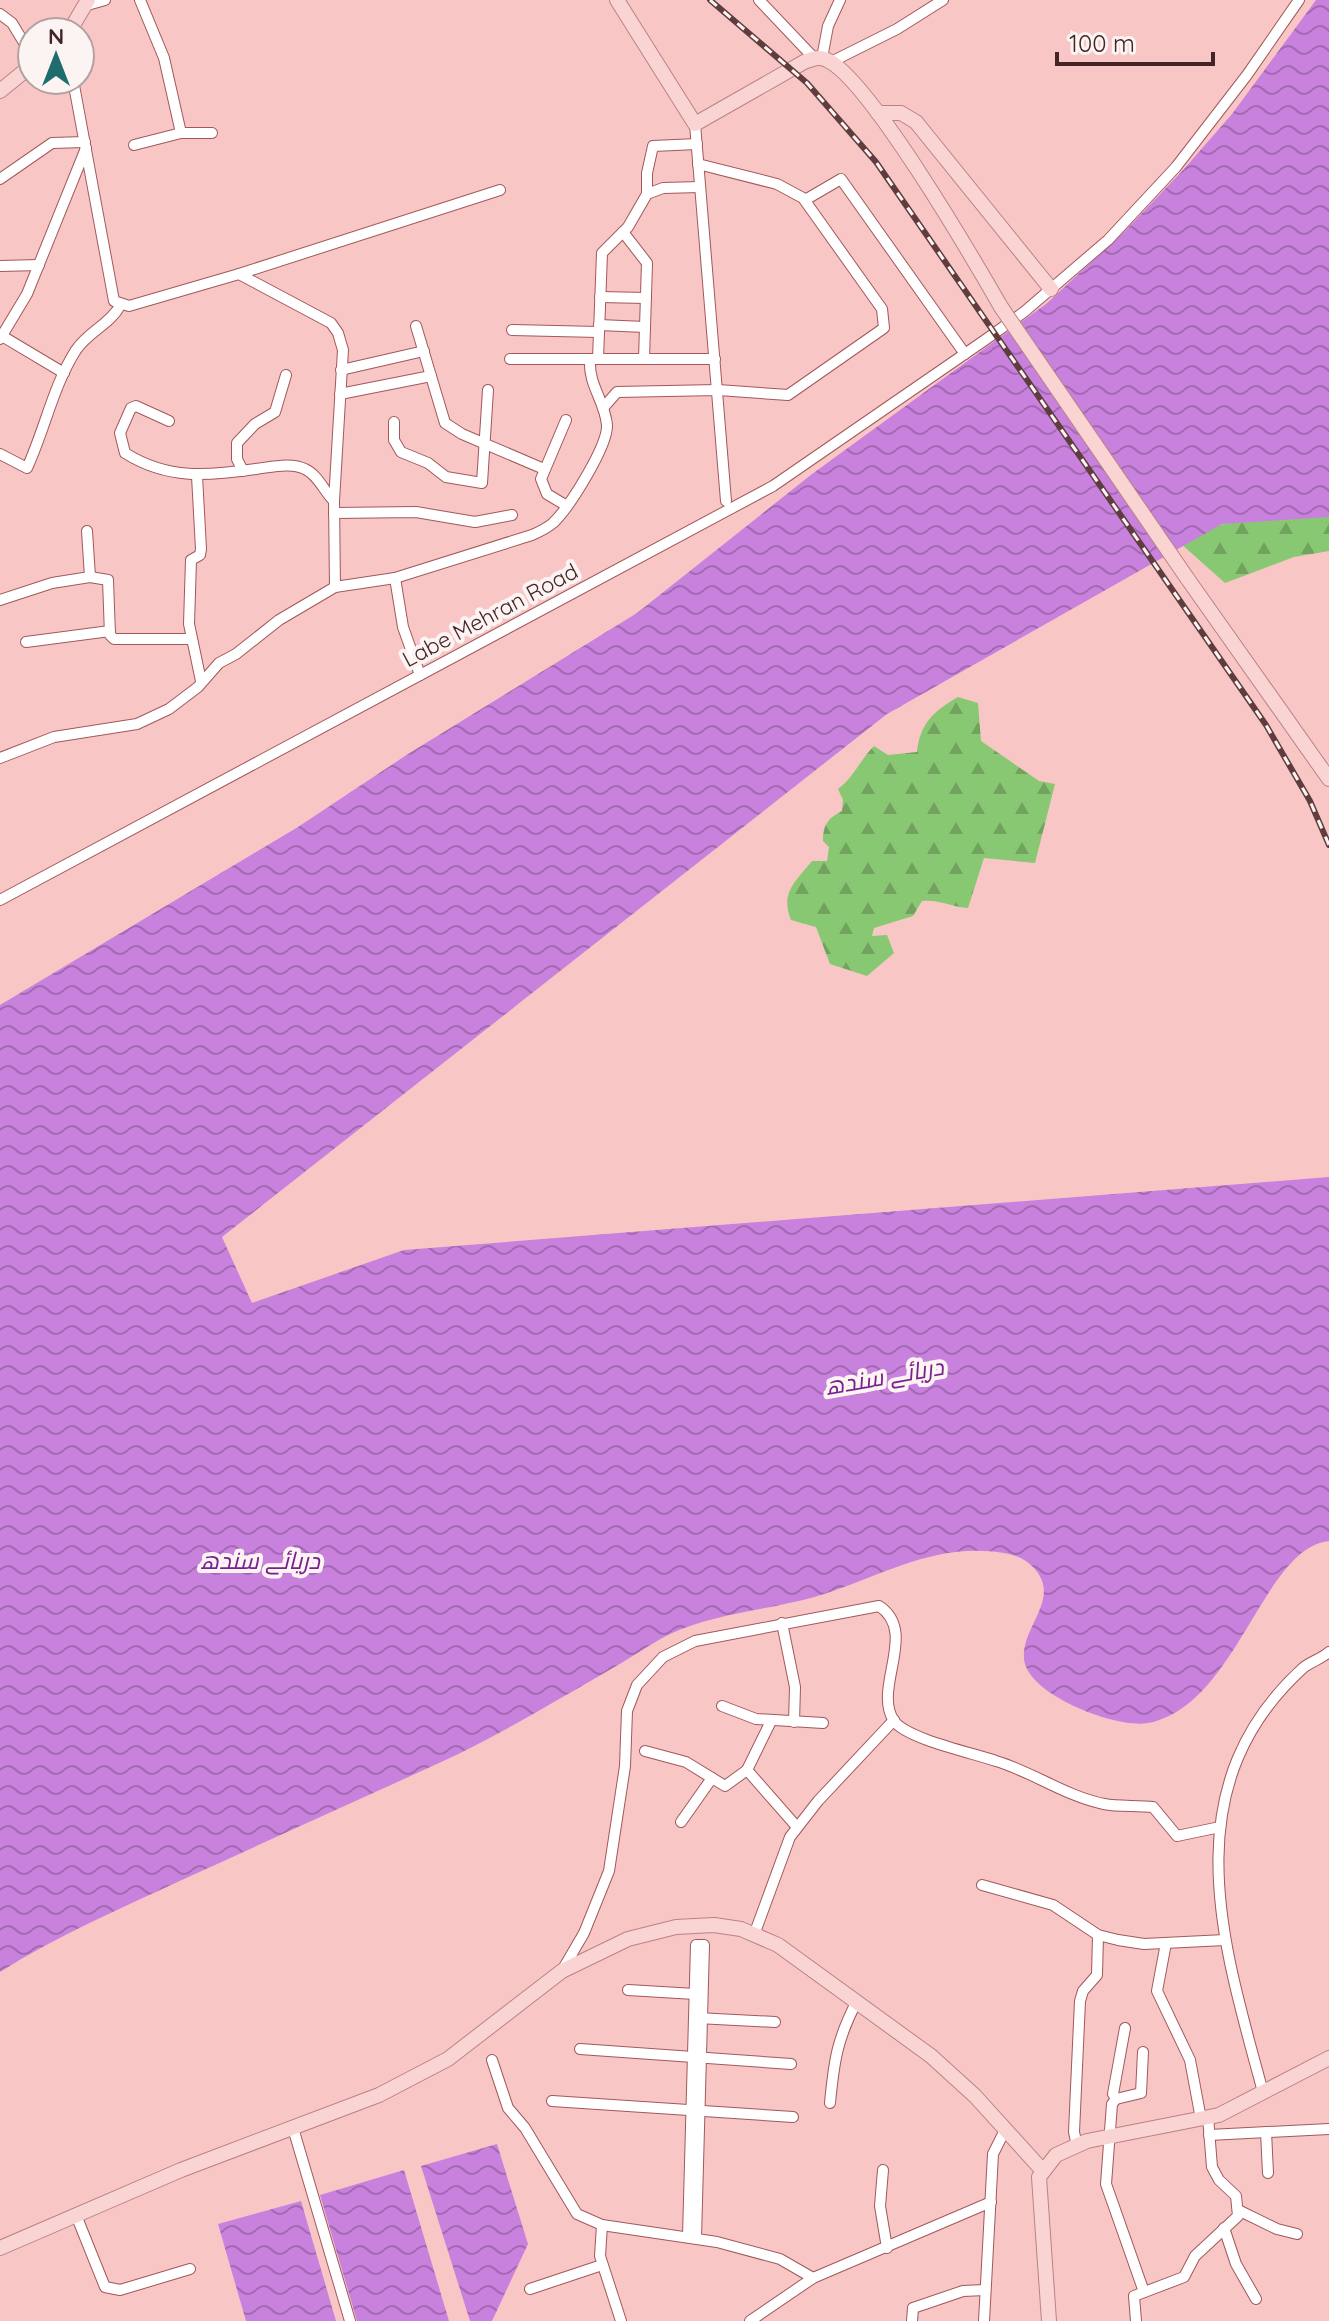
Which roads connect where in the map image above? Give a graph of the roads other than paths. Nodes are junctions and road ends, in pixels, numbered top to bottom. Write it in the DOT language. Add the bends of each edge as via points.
graph roads {
  1 [pos="105,0"];
  2 [pos="140,0"];
  3 [pos="617,0"];
  4 [pos="759,0"];
  5 [pos="840,0"];
  6 [pos="943,0"];
  7 [pos="1299,0"];
  8 [pos="86,3"];
  9 [pos="0,14"];
  10 [pos="10,21"];
  11 [pos="0,28"];
  12 [pos="16,31"];
  13 [pos="822,59"];
  14 [pos="16,78"];
  15 [pos="0,91"];
  16 [pos="76,96"];
  17 [pos="878,113"];
  18 [pos="695,124"];
  19 [pos="181,133"];
  20 [pos="212,133"];
  21 [pos="697,144"];
  22 [pos="85,145"];
  23 [pos="134,145"];
  24 [pos="698,164"];
  25 [pos="0,179"];
  26 [pos="700,187"];
  27 [pos="500,190"];
  28 [pos="647,194"];
  29 [pos="805,200"];
  30 [pos="623,232"];
  31 [pos="39,265"];
  32 [pos="0,266"];
  33 [pos="239,274"];
  34 [pos="1051,289"];
  35 [pos="600,297"];
  36 [pos="646,298"];
  37 [pos="120,306"];
  38 [pos="416,326"];
  39 [pos="645,327"];
  40 [pos="599,329"];
  41 [pos="512,330"];
  42 [pos="1,337"];
  43 [pos="424,351"];
  44 [pos="965,354"];
  45 [pos="510,359"];
  46 [pos="594,359"];
  47 [pos="644,359"];
  48 [pos="715,359"];
  49 [pos="341,370"];
  50 [pos="64,373"];
  51 [pos="286,375"];
  52 [pos="431,376"];
  53 [pos="488,390"];
  54 [pos="718,390"];
  55 [pos="340,394"];
  56 [pos="603,408"];
  57 [pos="566,420"];
  58 [pos="169,421"];
  59 [pos="394,422"];
  60 [pos="483,442"];
  61 [pos="0,454"];
  62 [pos="544,469"];
  63 [pos="243,471"];
  64 [pos="197,476"];
  65 [pos="334,501"];
  66 [pos="726,501"];
  67 [pos="567,506"];
  68 [pos="334,513"];
  69 [pos="512,515"];
  70 [pos="87,531"];
  71 [pos="90,577"];
  72 [pos="395,578"];
  73 [pos="335,587"];
  74 [pos="0,600"];
  75 [pos="110,631"];
  76 [pos="191,639"];
  77 [pos="26,642"];
  78 [pos="420,675"];
  79 [pos="201,681"];
  80 [pos="0,758"];
  81 [pos="1329,779"];
  82 [pos="0,900"];
  83 [pos="782,1623"];
  84 [pos="1329,1652"];
  85 [pos="722,1706"];
  86 [pos="894,1720"];
  87 [pos="771,1721"];
  88 [pos="794,1722"];
  89 [pos="823,1723"];
  90 [pos="645,1751"];
  91 [pos="747,1770"];
  92 [pos="712,1778"];
  93 [pos="681,1822"];
  94 [pos="797,1827"];
  95 [pos="1220,1827"];
  96 [pos="982,1885"];
  97 [pos="754,1935"];
  98 [pos="1098,1935"];
  99 [pos="1225,1940"];
  100 [pos="1166,1943"];
  101 [pos="562,1971"];
  102 [pos="628,1990"];
  103 [pos="695,1994"];
  104 [pos="857,2001"];
  105 [pos="698,2018"];
  106 [pos="775,2022"];
  107 [pos="1125,2028"];
  108 [pos="580,2049"];
  109 [pos="1143,2052"];
  110 [pos="697,2058"];
  111 [pos="1329,2058"];
  112 [pos="492,2060"];
  113 [pos="791,2064"];
  114 [pos="1263,2092"];
  115 [pos="1116,2099"];
  116 [pos="552,2101"];
  117 [pos="830,2103"];
  118 [pos="696,2110"];
  119 [pos="793,2117"];
  120 [pos="1204,2118"];
  121 [pos="293,2128"];
  122 [pos="1329,2129"];
  123 [pos="1005,2130"];
  124 [pos="1266,2132"];
  125 [pos="1209,2135"];
  126 [pos="1109,2137"];
  127 [pos="1077,2146"];
  128 [pos="883,2170"];
  129 [pos="1043,2171"];
  130 [pos="1268,2173"];
  131 [pos="991,2202"];
  132 [pos="1238,2210"];
  133 [pos="76,2215"];
  134 [pos="602,2225"];
  135 [pos="1224,2228"];
  136 [pos="1297,2234"];
  137 [pos="692,2237"];
  138 [pos="0,2248"];
  139 [pos="887,2248"];
  140 [pos="602,2265"];
  141 [pos="190,2269"];
  142 [pos="813,2278"];
  143 [pos="530,2289"];
  144 [pos="985,2290"];
  145 [pos="1144,2292"];
  146 [pos="1256,2299"];
  147 [pos="350,2321"];
  148 [pos="621,2321"];
  149 [pos="750,2321"];
  150 [pos="912,2321"];
  151 [pos="984,2321"];
  152 [pos="1049,2321"];
  153 [pos="1136,2321"];
  1 -- 8 [label="street"];
  2 -- 19 [label="street" via="164,58"];
  3 -- 18 [label="main road"];
  4 -- 13 [label="street"];
  5 -- 13 [label="street"];
  6 -- 13 [label="street" via="897,29"];
  7 -- 34 [label="street, Labe Mehran Road" via="1176,167 1108,240"];
  9 -- 10 [label="street"];
  10 -- 11 [label="street"];
  10 -- 12 [label="street"];
  13 -- 17 [label="main road" via="856,84"];
  13 -- 18 [label="main road"];
  14 -- 15 [label="main road"];
  16 -- 22 [label="street"];
  17 -- 34 [label="main road" via="901,113 916,122"];
  17 -- 81 [label="main road, bridge" via="1001,307"];
  18 -- 21 [label="street"];
  19 -- 20 [label="street"];
  19 -- 23 [label="street"];
  21 -- 24 [label="street"];
  21 -- 28 [label="street" via="653,146"];
  22 -- 25 [label="street" via="52,143"];
  22 -- 31 [label="street"];
  22 -- 37 [label="street" via="114,301"];
  24 -- 26 [label="street"];
  24 -- 29 [label="street" via="777,184"];
  26 -- 28 [label="street"];
  26 -- 48 [label="street"];
  27 -- 33 [label="street"];
  28 -- 30 [label="street"];
  29 -- 44 [label="street" via="841,179"];
  29 -- 54 [label="street" via="882,309 884,328 788,395"];
  30 -- 35 [label="street" via="602,253"];
  30 -- 36 [label="street" via="647,263"];
  31 -- 32 [label="street"];
  31 -- 42 [label="street"];
  33 -- 37 [label="street"];
  33 -- 49 [label="street" via="331,323 343,350"];
  34 -- 44 [label="street, Labe Mehran Road"];
  35 -- 36 [label="street"];
  35 -- 40 [label="street"];
  36 -- 39 [label="street"];
  37 -- 50 [label="street" via="112,320 92,330"];
  38 -- 43 [label="street"];
  39 -- 40 [label="street"];
  39 -- 47 [label="street"];
  40 -- 41 [label="street"];
  40 -- 46 [label="street"];
  42 -- 50 [label="street"];
  43 -- 49 [label="street"];
  43 -- 52 [label="street"];
  44 -- 78 [label="street, Labe Mehran Road" via="773,486"];
  45 -- 46 [label="street"];
  46 -- 47 [label="street"];
  46 -- 56 [label="street" via="592,384"];
  47 -- 48 [label="street"];
  48 -- 54 [label="street"];
  49 -- 55 [label="street"];
  50 -- 61 [label="street" via="27,468"];
  51 -- 63 [label="street" via="275,412 237,443"];
  52 -- 55 [label="street"];
  52 -- 60 [label="street" via="445,423"];
  53 -- 60 [label="street"];
  54 -- 56 [label="street" via="617,392"];
  54 -- 66 [label="street"];
  55 -- 65 [label="street"];
  56 -- 67 [label="street" via="605,437"];
  57 -- 62 [label="street"];
  58 -- 64 [label="street" via="131,408 120,433 125,453 151,467"];
  59 -- 60 [label="street" via="394,440 401,452 457,481 482,483"];
  60 -- 62 [label="street"];
  62 -- 67 [label="street" via="542,488"];
  63 -- 64 [label="street"];
  63 -- 65 [label="street" via="302,467"];
  64 -- 76 [label="street" via="201,549 191,560"];
  65 -- 68 [label="street"];
  67 -- 72 [label="street" via="551,525 532,535"];
  68 -- 69 [label="street" via="416,512 475,522"];
  68 -- 73 [label="street"];
  70 -- 71 [label="street"];
  71 -- 74 [label="street"];
  71 -- 75 [label="street" via="108,580"];
  72 -- 73 [label="street"];
  72 -- 78 [label="street" via="403,627"];
  73 -- 79 [label="street" via="279,620"];
  75 -- 76 [label="street" via="114,639 125,641"];
  75 -- 77 [label="street"];
  76 -- 79 [label="street"];
  78 -- 82 [label="street, Labe Mehran Road"];
  79 -- 80 [label="street" via="169,709 137,724 54,737"];
  83 -- 86 [label="street" via="884,1609 895,1639 888,1693"];
  83 -- 88 [label="street" via="795,1687"];
  83 -- 101 [label="street" via="695,1641 663,1657 637,1685 627,1711 625,1766 609,1871"];
  84 -- 95 [label="street" via="1304,1667 1236,1756"];
  85 -- 87 [label="street"];
  86 -- 94 [label="street"];
  86 -- 95 [label="street" via="943,1746 999,1761 1076,1796 1106,1805 1153,1807 1177,1836"];
  87 -- 88 [label="street"];
  87 -- 91 [label="street"];
  88 -- 89 [label="street"];
  90 -- 92 [label="street" via="686,1762"];
  91 -- 92 [label="street" via="725,1786"];
  91 -- 94 [label="street"];
  92 -- 93 [label="street"];
  94 -- 97 [label="street" via="782,1853"];
  95 -- 99 [label="street" via="1216,1851"];
  96 -- 98 [label="street" via="1053,1905"];
  97 -- 101 [label="main road" via="714,1925 676,1927 628,1939"];
  97 -- 104 [label="main road" via="778,1945"];
  98 -- 100 [label="street"];
  98 -- 127 [label="street" via="1097,1975 1080,2001"];
  99 -- 100 [label="street"];
  99 -- 114 [label="street"];
  100 -- 120 [label="street" via="1157,1991 1190,2060"];
  101 -- 121 [label="main road" via="448,2059 379,2095"];
  102 -- 103 [label="street"];
  103 -- 105 [label="street"];
  103 -- 105 [label="street" via="696,1945 704,1945"];
  104 -- 117 [label="street" via="834,2054"];
  104 -- 123 [label="main road" via="931,2056"];
  105 -- 106 [label="street"];
  105 -- 110 [label="street"];
  107 -- 115 [label="street"];
  108 -- 110 [label="street"];
  109 -- 115 [label="street" via="1141,2093"];
  110 -- 113 [label="street"];
  110 -- 118 [label="street"];
  111 -- 114 [label="main road"];
  112 -- 134 [label="street" via="508,2108 577,2214"];
  114 -- 120 [label="main road"];
  115 -- 126 [label="street"];
  116 -- 118 [label="street"];
  118 -- 119 [label="street"];
  118 -- 137 [label="street"];
  120 -- 125 [label="street"];
  120 -- 126 [label="main road"];
  121 -- 133 [label="main road"];
  121 -- 147 [label="street"];
  122 -- 124 [label="street"];
  123 -- 129 [label="main road"];
  123 -- 131 [label="street" via="994,2145"];
  124 -- 125 [label="street"];
  124 -- 130 [label="street"];
  125 -- 132 [label="street" via="1212,2167 1236,2196"];
  126 -- 127 [label="main road"];
  126 -- 145 [label="street" via="1106,2184"];
  127 -- 129 [label="main road" via="1056,2155"];
  128 -- 139 [label="street" via="880,2206"];
  129 -- 152 [label="main road" via="1039,2204"];
  131 -- 139 [label="street"];
  131 -- 144 [label="street"];
  132 -- 135 [label="street"];
  132 -- 136 [label="street"];
  133 -- 138 [label="main road"];
  133 -- 141 [label="street" via="105,2287 120,2290"];
  134 -- 137 [label="street"];
  134 -- 140 [label="street"];
  135 -- 145 [label="street" via="1195,2256 1184,2277"];
  135 -- 146 [label="street"];
  137 -- 142 [label="street" via="780,2259"];
  139 -- 142 [label="street"];
  140 -- 143 [label="street"];
  140 -- 148 [label="street"];
  142 -- 149 [label="street"];
  144 -- 150 [label="street" via="963,2291 913,2308"];
  144 -- 151 [label="street"];
  145 -- 153 [label="street" via="1134,2296"];
}
